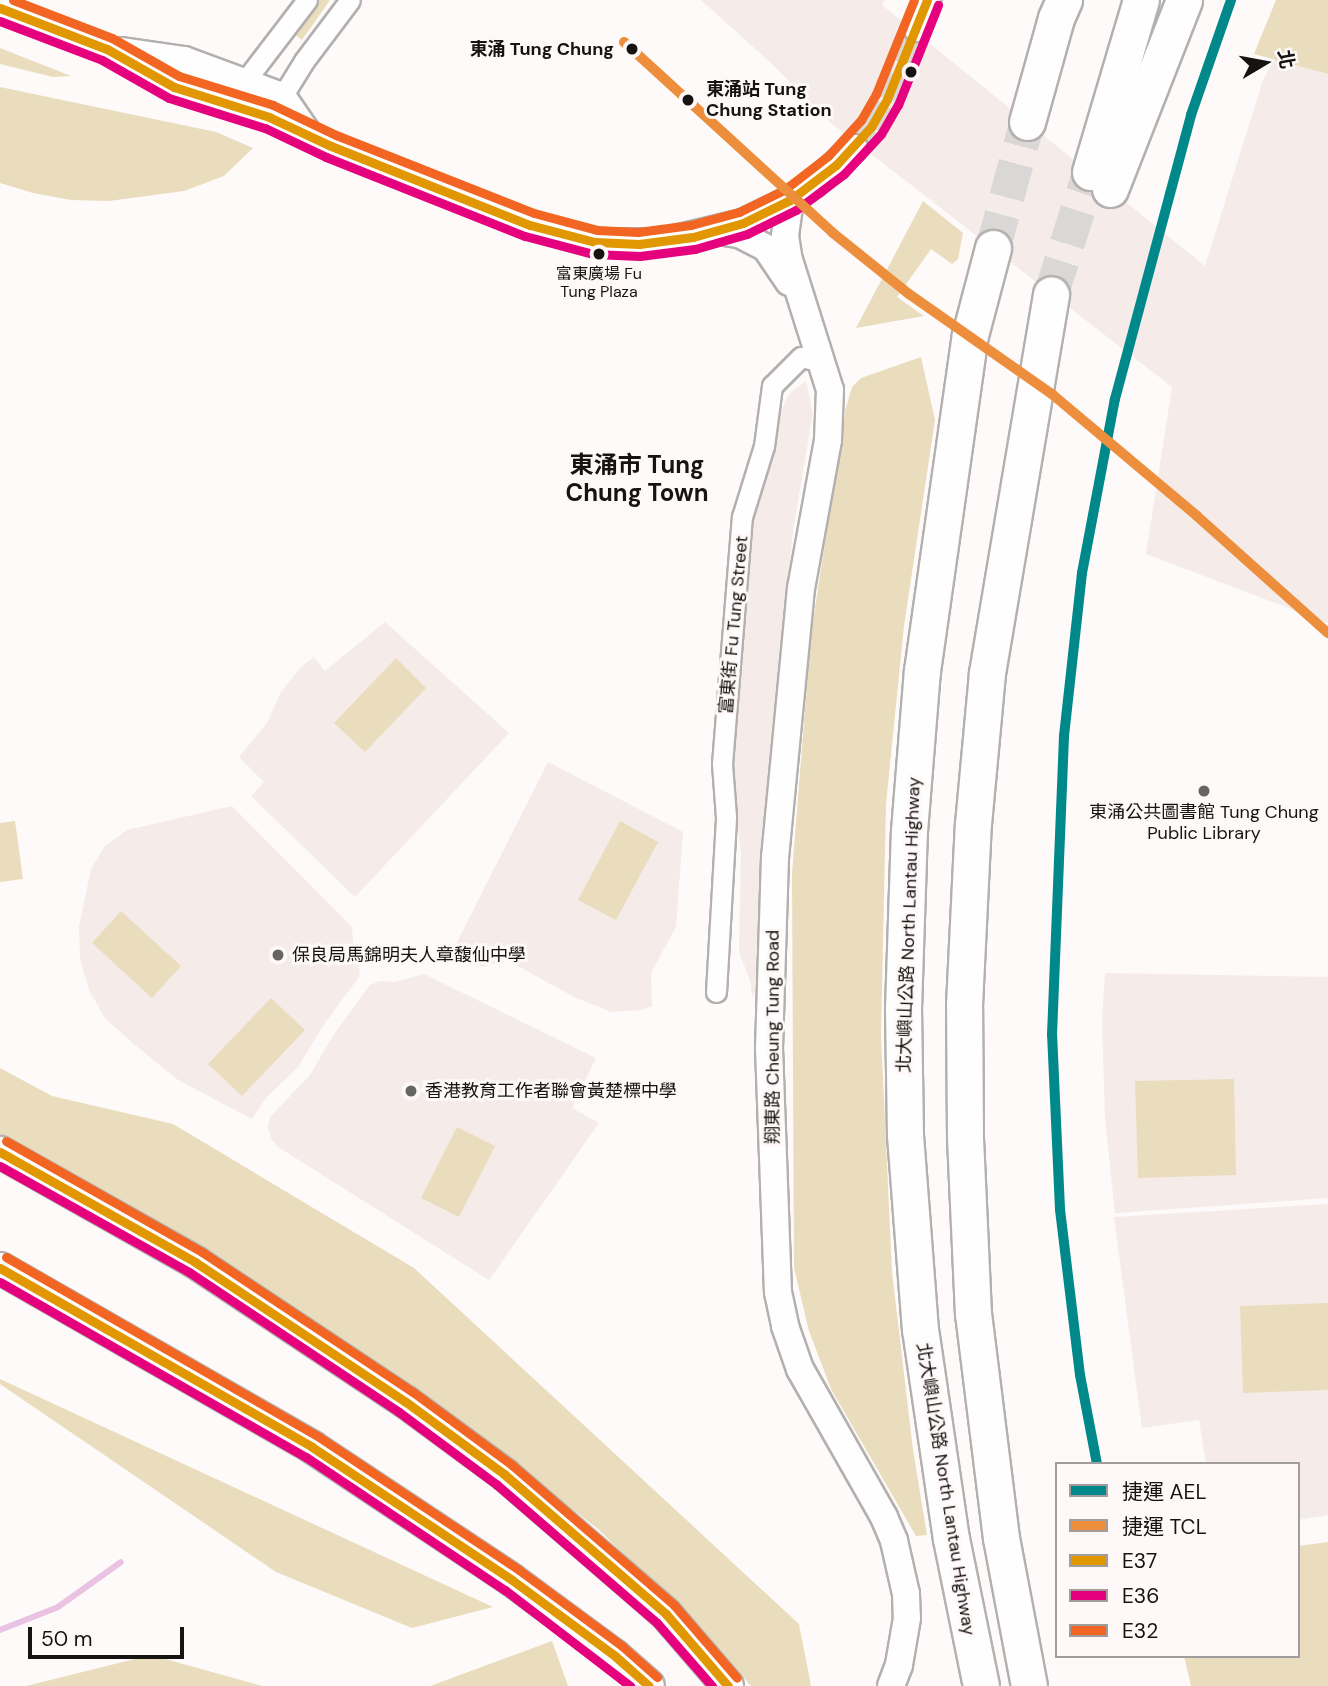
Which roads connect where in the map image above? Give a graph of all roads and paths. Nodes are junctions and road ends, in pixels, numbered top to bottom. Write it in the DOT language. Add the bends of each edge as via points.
graph roads {
  1 [pos="307,0"];
  2 [pos="350,0"];
  3 [pos="927,0"];
  4 [pos="1141,0"];
  5 [pos="1184,0"];
  6 [pos="1060,6"];
  7 [pos="0,8"];
  8 [pos="917,28"];
  9 [pos="107,49"];
  10 [pos="245,81"];
  11 [pos="276,106"];
  12 [pos="1027,122"];
  13 [pos="854,148"];
  14 [pos="790,200"];
  15 [pos="717,231"];
  16 [pos="993,248"];
  17 [pos="1058,299"];
  18 [pos="802,305"];
  19 [pos="823,362"];
  20 [pos="716,992"];
  21 [pos="0,1152"];
  22 [pos="0,1268"];
  23 [pos="649,1686"];
  24 [pos="728,1686"];
  25 [pos="891,1686"];
  26 [pos="981,1686"];
  27 [pos="1028,1686"];
  1 -- 10 [label="street"];
  2 -- 11 [label="street"];
  3 -- 8 [label="main road"];
  4 -- 5 [label="highway" via="1100,181"];
  6 -- 12 [label="highway"];
  7 -- 9 [label="main road"];
  9 -- 10 [label="main road" via="184,60"];
  9 -- 11 [label="main road" via="174,87"];
  10 -- 11 [label="main road"];
  11 -- 15 [label="main road" via="310,137 556,233 639,244"];
  13 -- 14 [label="main road"];
  14 -- 15 [label="main road"];
  14 -- 18 [label="main road" via="785,236"];
  15 -- 18 [label="main road" via="739,234 766,248"];
  16 -- 26 [label="highway, 北大嶼山公路 North Lantau Highway" via="970,335 922,671 909,831 903,1009 905,1135 920,1330 951,1539"];
  17 -- 27 [label="highway" via="1029,412 987,673 973,824 964,1005 973,1314 1001,1538"];
  18 -- 19 [label="main road"];
  19 -- 20 [label="street, 富東街 Fu Tung Street" via="801,357 772,386 764,446 742,517 722,765 725,830"];
  19 -- 25 [label="main road, 翔東路 Cheung Tung Road" via="830,390 828,440 801,588 775,857 769,1048 773,1197 778,1292 785,1326 800,1369 884,1517 901,1567 906,1618 900,1665"];
  21 -- 24 [label="main road" via="195,1262 406,1402 504,1474 666,1614"];
  22 -- 23 [label="main road" via="312,1447 512,1580"];
}
